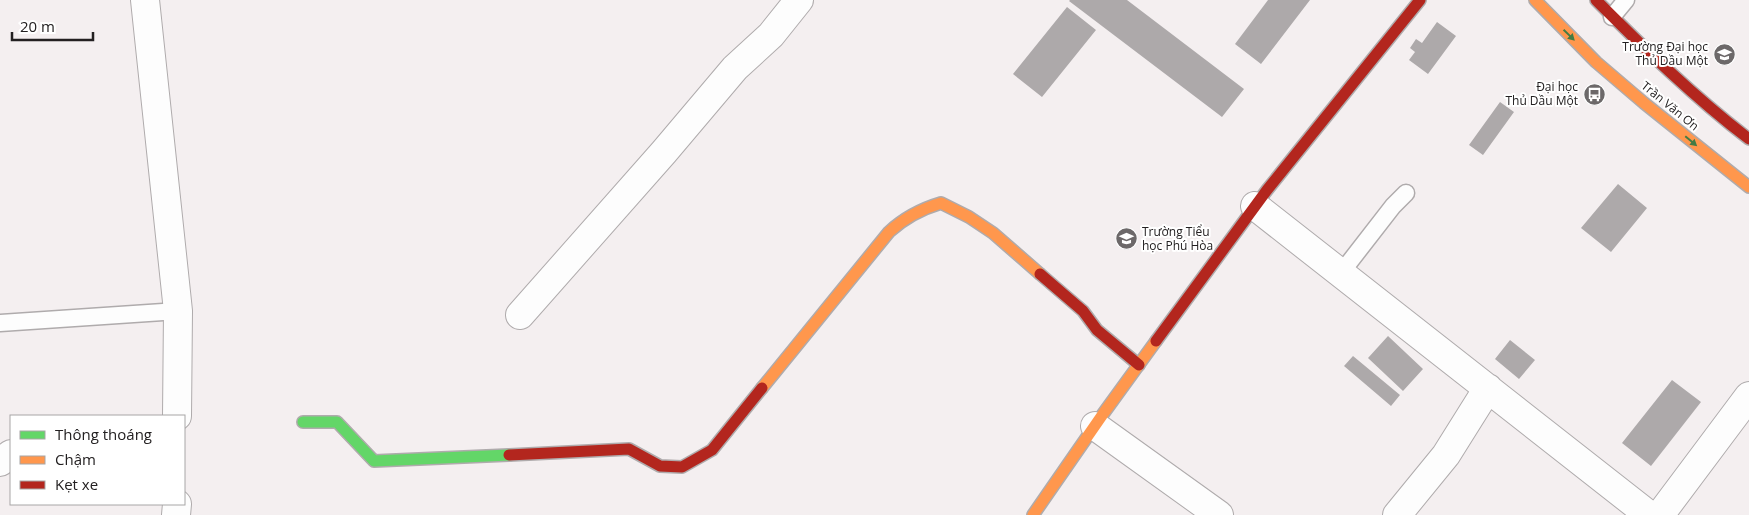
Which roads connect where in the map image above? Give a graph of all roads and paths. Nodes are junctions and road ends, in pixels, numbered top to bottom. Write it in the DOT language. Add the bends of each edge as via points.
graph roads {
  1 [pos="145,0"];
  2 [pos="799,0"];
  3 [pos="1420,0"];
  4 [pos="1535,0"];
  5 [pos="1596,0"];
  6 [pos="1626,0"];
  7 [pos="1612,17"];
  8 [pos="1749,139"];
  9 [pos="1749,187"];
  10 [pos="1406,193"];
  11 [pos="1255,206"];
  12 [pos="1341,273"];
  13 [pos="178,311"];
  14 [pos="520,315"];
  15 [pos="0,323"];
  16 [pos="1139,365"];
  17 [pos="1488,388"];
  18 [pos="1749,396"];
  19 [pos="177,415"];
  20 [pos="303,422"];
  21 [pos="1095,426"];
  22 [pos="1033,515"];
  23 [pos="1219,515"];
  24 [pos="1397,515"];
  25 [pos="1649,515"];
  26 [pos="1660,515"];
  1 -- 13 [label="street"];
  2 -- 14 [label="street" via="770,35 735,68"];
  3 -- 11 [label="street"];
  4 -- 9 [label="street, Trần Văn Ơn, one-way" via="1603,68"];
  5 -- 7 [label="street, Trần Văn Ơn"];
  6 -- 7 [label="lane"];
  7 -- 8 [label="street, Trần Văn Ơn" via="1718,116"];
  10 -- 12 [label="lane"];
  11 -- 12 [label="street"];
  11 -- 16 [label="street"];
  12 -- 17 [label="street"];
  13 -- 15 [label="lane"];
  13 -- 19 [label="street"];
  16 -- 20 [label="street" via="993,233 942,203 905,217 878,242 712,450 682,466 660,466 629,449 374,461 337,422"];
  16 -- 21 [label="street"];
  17 -- 24 [label="street" via="1446,455"];
  17 -- 25 [label="street"];
  18 -- 26 [label="street"];
  21 -- 22 [label="street"];
  21 -- 23 [label="street"];
}
